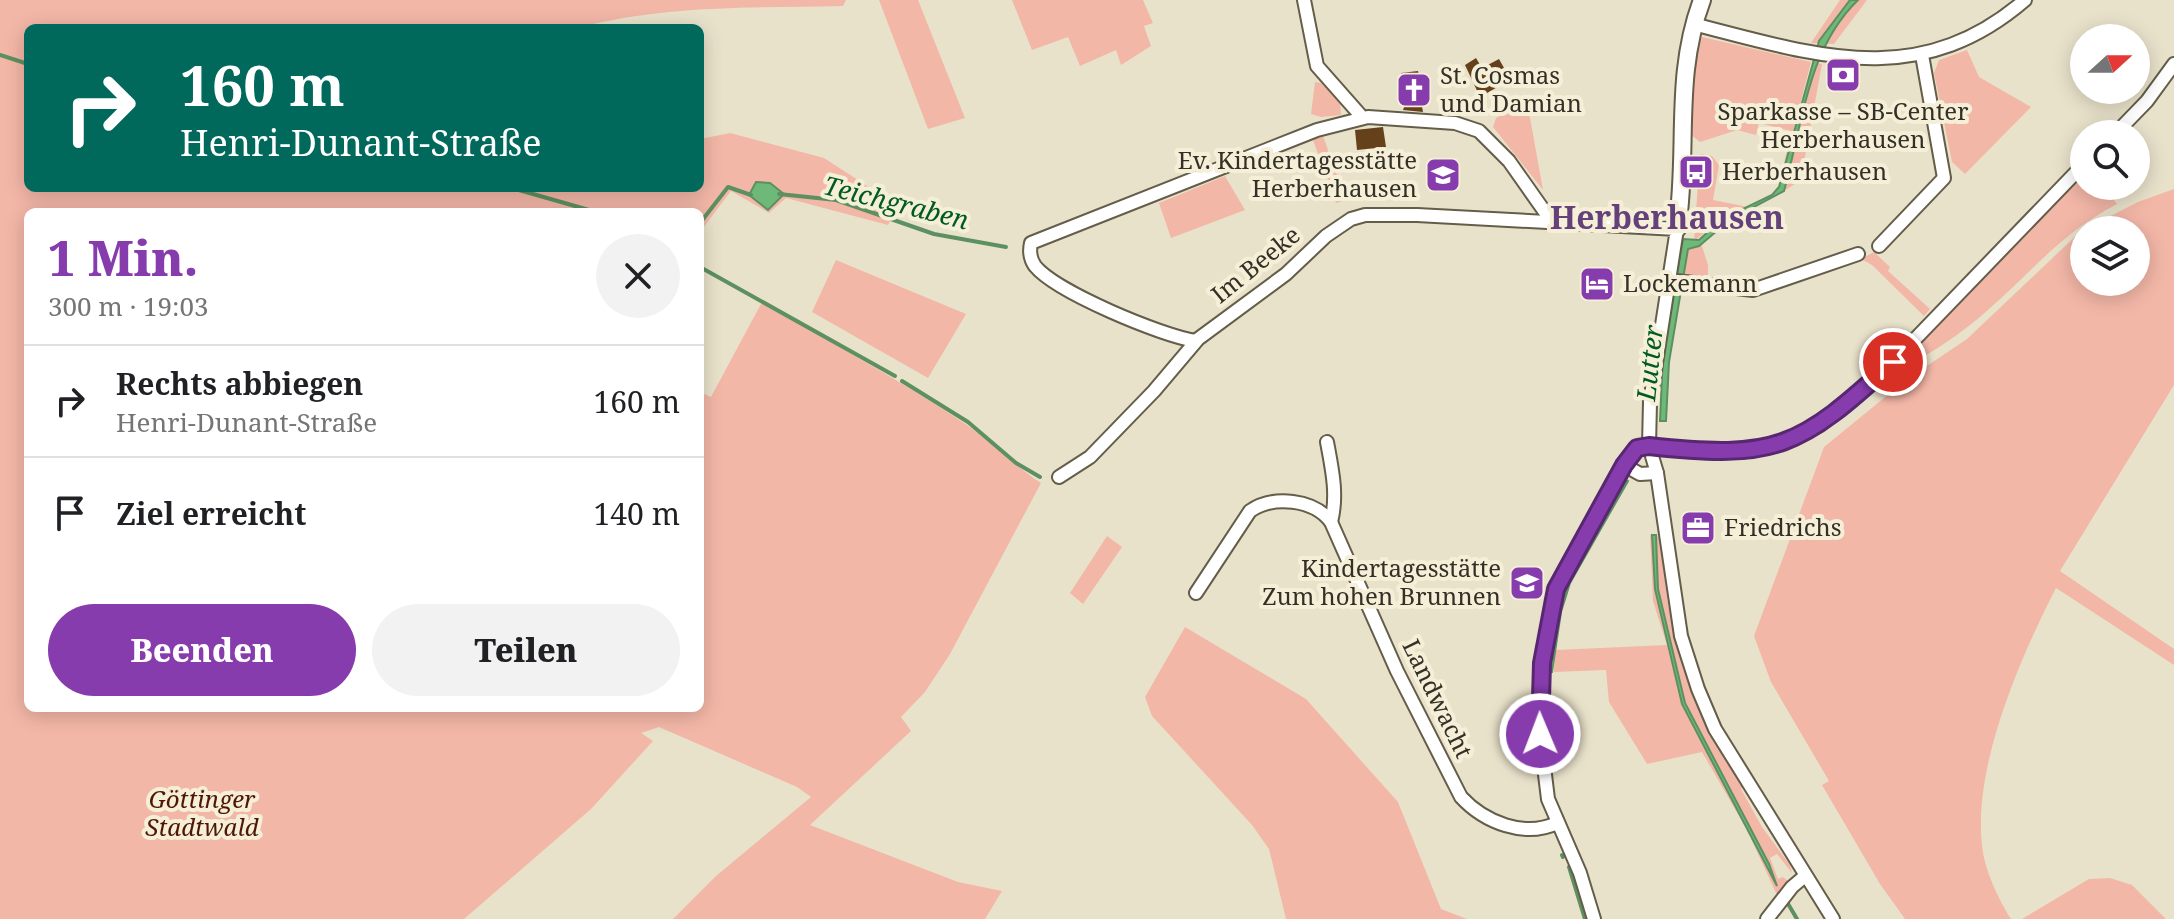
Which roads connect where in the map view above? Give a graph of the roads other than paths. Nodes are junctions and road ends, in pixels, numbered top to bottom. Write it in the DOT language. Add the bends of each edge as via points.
graph roads {
  1 [pos="1304,0"];
  2 [pos="1702,0"];
  3 [pos="2025,0"];
  4 [pos="1693,24"];
  5 [pos="1922,55"];
  6 [pos="2174,64"];
  7 [pos="1362,117"];
  8 [pos="2128,120"];
  9 [pos="2070,178"];
  10 [pos="1552,222"];
  11 [pos="1677,229"];
  12 [pos="1879,246"];
  13 [pos="1858,254"];
  14 [pos="1676,281"];
  15 [pos="1196,341"];
  16 [pos="1327,442"];
  17 [pos="1649,446"];
  18 [pos="1624,465"];
  19 [pos="1657,473"];
  20 [pos="1059,477"];
  21 [pos="1331,522"];
  22 [pos="1196,593"];
  23 [pos="1557,823"];
  24 [pos="1805,876"];
  25 [pos="1594,919"];
  26 [pos="1767,919"];
  27 [pos="1833,919"];
  1 -- 7 [label="street" via="1317,66"];
  2 -- 4 [label="street"];
  3 -- 5 [label="street" via="1983,31"];
  4 -- 5 [label="street" via="1826,55"];
  4 -- 11 [label="street" via="1683,76 1684,184"];
  5 -- 12 [label="street" via="1944,178"];
  6 -- 8 [label="street"];
  7 -- 10 [label="street" via="1455,123 1479,131 1500,149"];
  7 -- 15 [label="street" via="1035,239 1030,247 1034,264 1072,291 1152,329"];
  9 -- 17 [label="street" via="1893,362 1820,425 1784,443 1742,452"];
  10 -- 11 [label="street, Im Beeke"];
  10 -- 15 [label="street, Im Beeke" via="1360,216 1337,227 1286,274"];
  11 -- 14 [label="street"];
  13 -- 14 [label="street" via="1753,290"];
  14 -- 17 [label="street" via="1650,402"];
  15 -- 20 [label="street, Im Beeke" via="1090,457"];
  16 -- 21 [label="street, Landwacht" via="1334,484"];
  17 -- 18 [label="street" via="1637,448"];
  17 -- 19 [label="street"];
  18 -- 19 [label="street" via="1640,474"];
  18 -- 23 [label="street" via="1566,566 1544,647 1540,734 1548,799"];
  19 -- 24 [label="street" via="1678,624 1698,689 1728,753"];
  21 -- 22 [label="street" via="1322,511 1307,506 1262,502 1250,511"];
  21 -- 23 [label="street, Landwacht" via="1397,671 1461,797 1474,812 1528,831"];
  23 -- 25 [label="street"];
  24 -- 26 [label="street"];
  24 -- 27 [label="street"];
}
